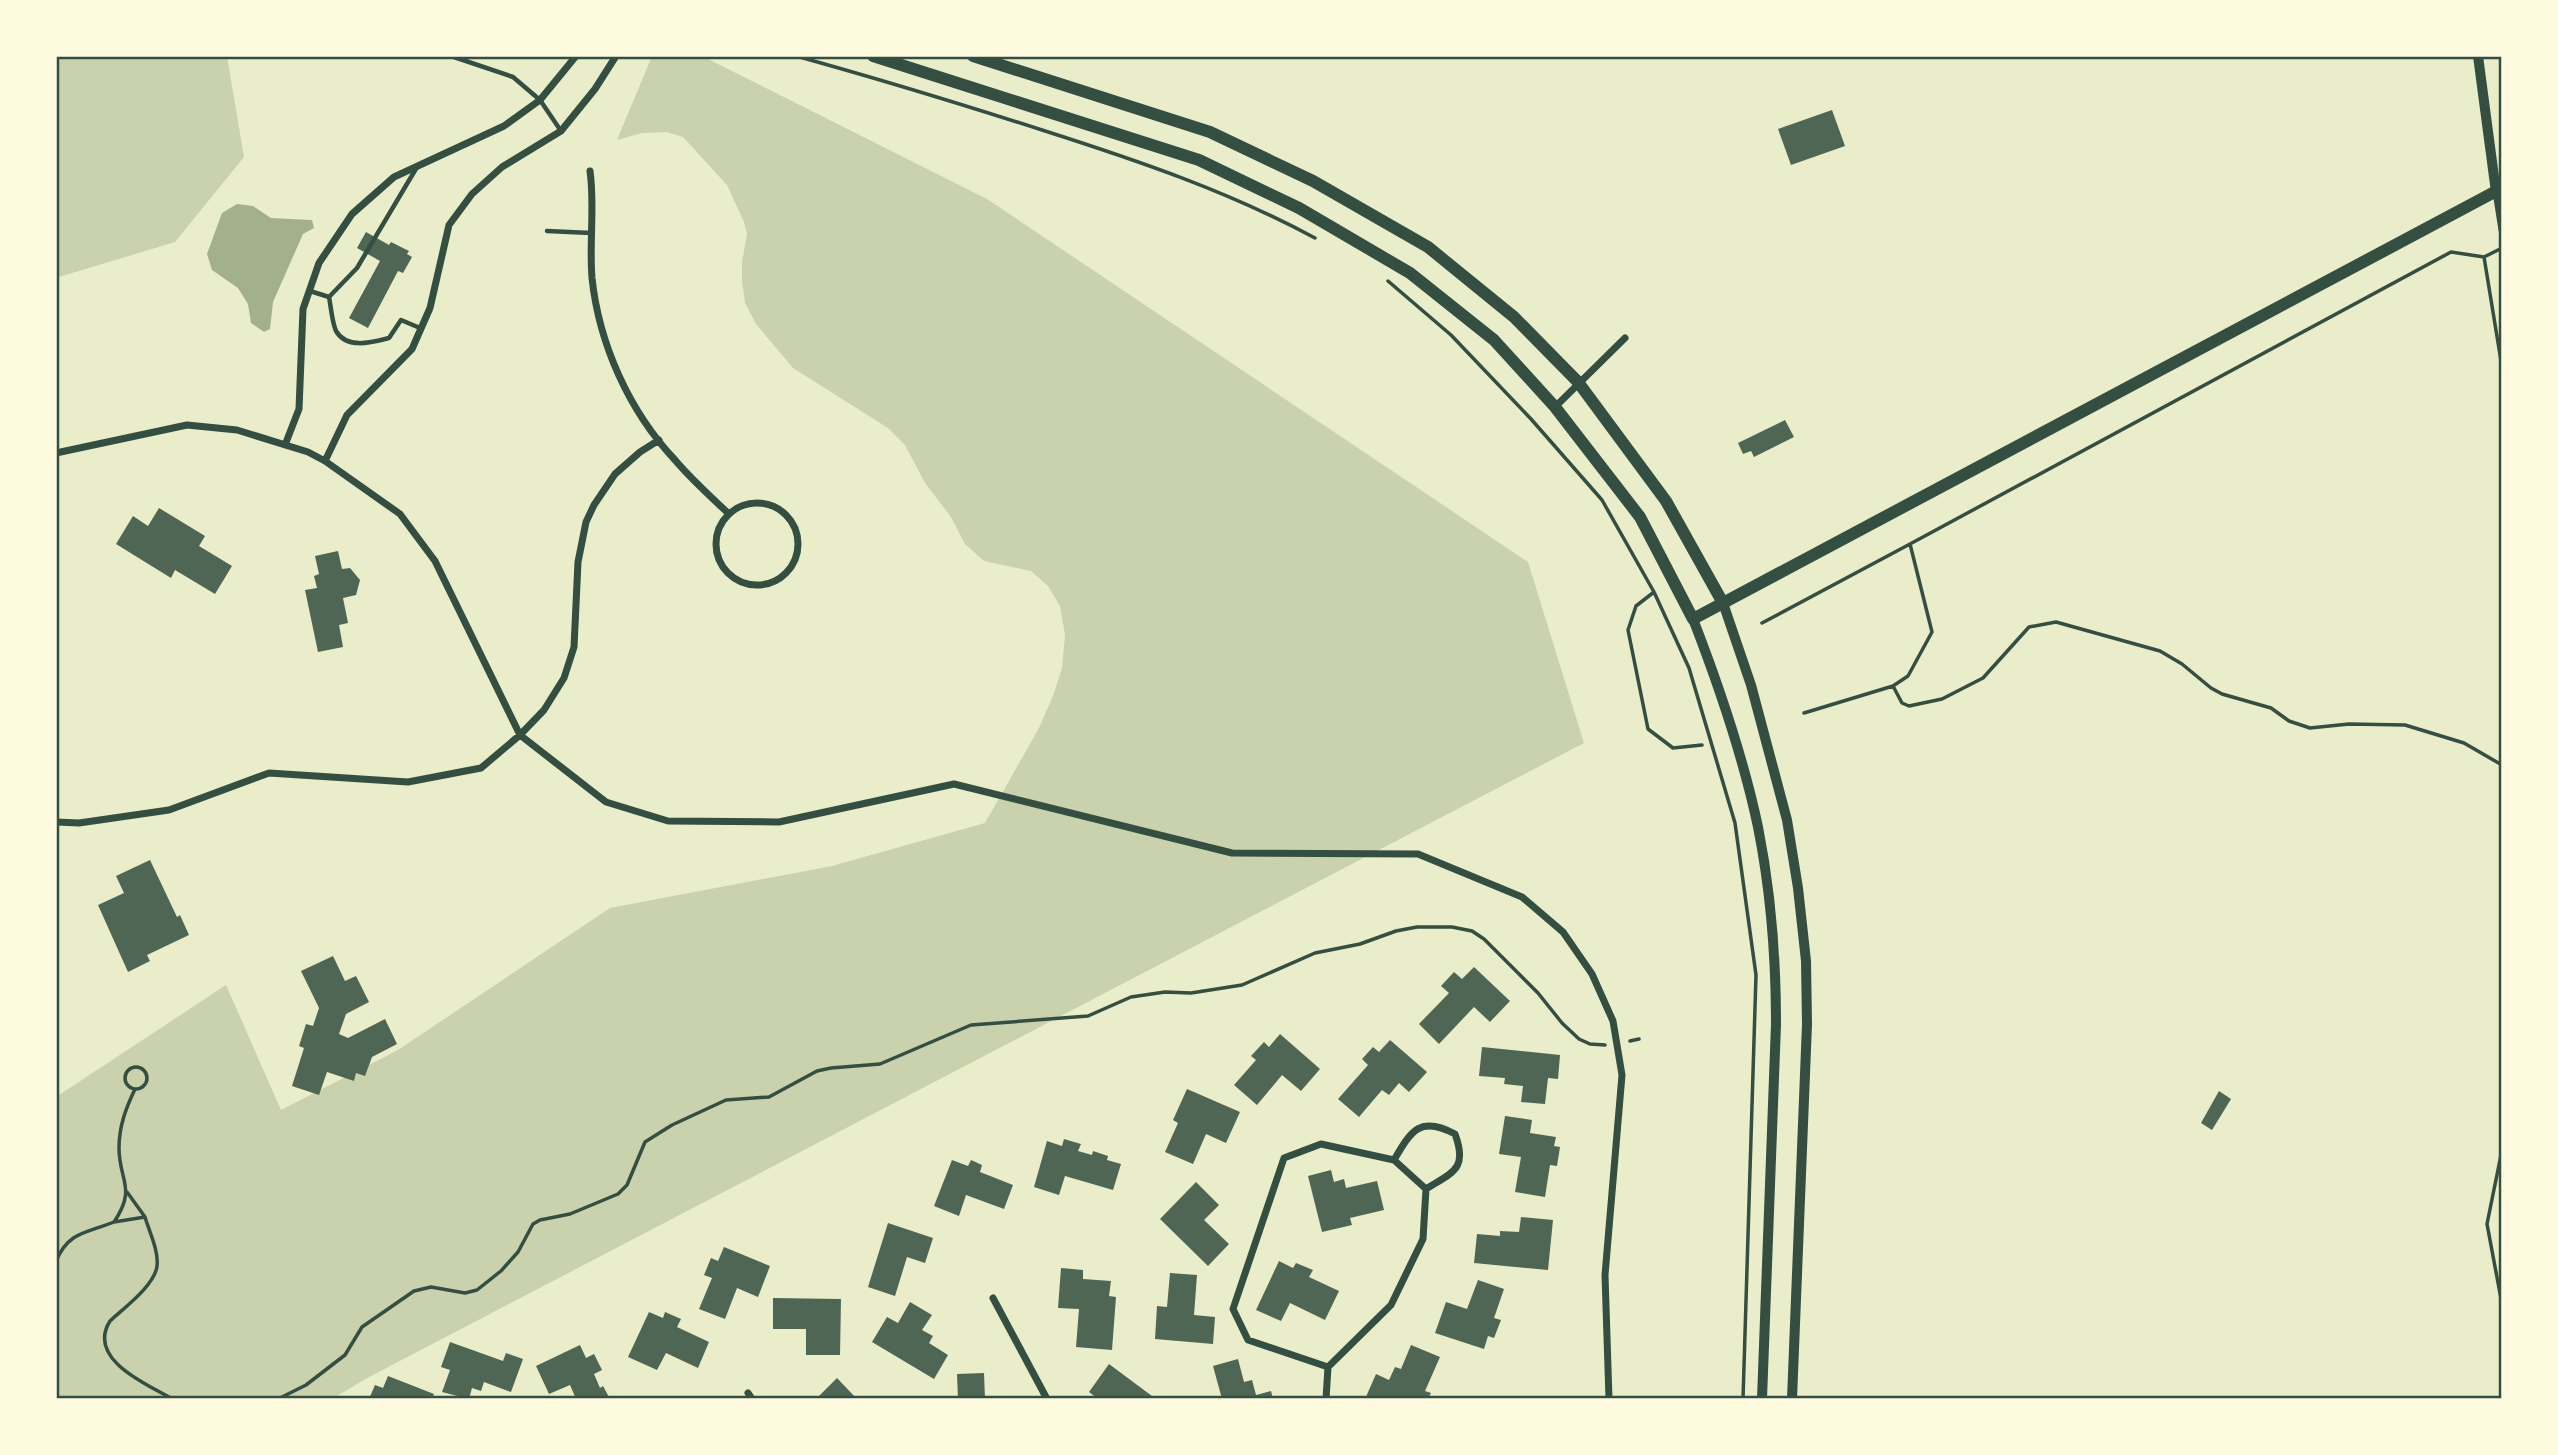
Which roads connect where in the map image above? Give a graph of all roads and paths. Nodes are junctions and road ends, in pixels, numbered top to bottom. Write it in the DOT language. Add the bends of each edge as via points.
graph roads {
  1 [pos="451,56"];
  2 [pos="576,56"];
  3 [pos="616,56"];
  4 [pos="796,56"];
  5 [pos="873,56"];
  6 [pos="973,56"];
  7 [pos="2478,56"];
  8 [pos="540,100"];
  9 [pos="561,131"];
  10 [pos="417,166"];
  11 [pos="590,170"];
  12 [pos="2499,190"];
  13 [pos="2502,230"];
  14 [pos="547,232"];
  15 [pos="591,233"];
  16 [pos="1320,241"];
  17 [pos="2502,248"];
  18 [pos="2484,257"];
  19 [pos="1381,274"];
  20 [pos="310,290"];
  21 [pos="329,297"];
  22 [pos="421,328"];
  23 [pos="1625,338"];
  24 [pos="2502,366"];
  25 [pos="1578,382"];
  26 [pos="1555,407"];
  27 [pos="659,440"];
  28 [pos="285,445"];
  29 [pos="56,453"];
  30 [pos="325,461"];
  31 [pos="728,513"];
  32 [pos="1910,544"];
  33 [pos="1654,592"];
  34 [pos="1723,603"];
  35 [pos="1693,618"];
  36 [pos="1762,623"];
  37 [pos="1893,686"];
  38 [pos="1804,713"];
  39 [pos="520,735"];
  40 [pos="1702,746"];
  41 [pos="2502,765"];
  42 [pos="56,822"];
  43 [pos="1603,1045"];
  44 [pos="135,1089"];
  45 [pos="2502,1150"];
  46 [pos="1394,1160"];
  47 [pos="1426,1189"];
  48 [pos="127,1192"];
  49 [pos="145,1217"];
  50 [pos="114,1222"];
  51 [pos="56,1261"];
  52 [pos="993,1298"];
  53 [pos="2502,1304"];
  54 [pos="1328,1367"];
  55 [pos="173,1399"];
  56 [pos="278,1399"];
  57 [pos="1047,1399"];
  58 [pos="1326,1399"];
  59 [pos="1609,1399"];
  60 [pos="1743,1399"];
  61 [pos="1762,1399"];
  62 [pos="1792,1399"];
  1 -- 8 [label="lane" via="513,77"];
  2 -- 8 [label="street"];
  3 -- 9 [label="street"];
  4 -- 16 [label="path" via="1152,165 1272,215"];
  5 -- 26 [label="main road" via="1199,160 1299,208 1410,273 1493,340"];
  6 -- 25 [label="main road" via="1210,132 1313,181 1428,247 1514,317"];
  7 -- 12 [label="street"];
  8 -- 9 [label="lane"];
  8 -- 10 [label="street" via="504,126"];
  9 -- 22 [label="street" via="502,167 472,194 449,225"];
  10 -- 20 [label="street" via="394,177 352,214 319,263"];
  10 -- 21 [label="lane" via="357,268"];
  11 -- 15 [label="street"];
  12 -- 13 [label="street"];
  12 -- 34 [label="main road"];
  14 -- 15 [label="lane"];
  15 -- 27 [label="street" via="592,278 606,345 634,404"];
  17 -- 18 [label="path"];
  18 -- 24 [label="path"];
  18 -- 32 [label="path" via="2451,252"];
  19 -- 33 [label="path" via="1451,335 1602,500"];
  20 -- 21 [label="lane"];
  20 -- 28 [label="street" via="303,309 299,409"];
  21 -- 22 [label="lane" via="336,330 352,341 365,344 389,338 401,320"];
  22 -- 30 [label="street" via="412,349 347,415"];
  23 -- 25 [label="street"];
  25 -- 26 [label="street"];
  25 -- 34 [label="main road" via="1666,501"];
  26 -- 35 [label="main road" via="1640,517"];
  27 -- 31 [label="street"];
  27 -- 39 [label="street" via="615,474 590,514 580,543 577,630 570,663 556,693"];
  28 -- 29 [label="street" via="237,430 187,425"];
  28 -- 30 [label="street"];
  30 -- 39 [label="street" via="400,514 435,561"];
  31 -- 31 [label="street" via="716,542 723,568 730,576 755,584 781,579 799,547 788,515 754,503"];
  32 -- 36 [label="path"];
  32 -- 37 [label="path" via="1932,632 1908,676"];
  33 -- 40 [label="path" via="1636,607 1628,630 1648,729 1673,748"];
  33 -- 60 [label="path" via="1689,668 1735,823 1756,975"];
  34 -- 35 [label="main road"];
  34 -- 62 [label="street" via="1751,685 1787,821 1806,961"];
  35 -- 61 [label="street" via="1722,695 1758,827 1776,963"];
  37 -- 38 [label="path"];
  37 -- 41 [label="path" via="1902,703 1909,706 1942,699 1983,678 2029,627 2056,622 2160,652 2222,694 2271,708 2310,728 2405,725 2464,743"];
  39 -- 42 [label="street" via="481,768 408,782 269,773 169,810"];
  39 -- 59 [label="street" via="606,802 668,821 779,821 954,784 1232,853 1418,854 1522,897 1563,932 1592,974 1613,1021 1622,1076 1605,1275"];
  43 -- 56 [label="path" via="1579,1039 1484,939 1452,927 1417,927 1315,953 1242,985 1131,997 1088,1016 971,1025 880,1064 817,1071 769,1097 726,1100 673,1125 645,1142 627,1185 618,1194 533,1224 501,1271 477,1290 465,1293 431,1287 414,1291 362,1328 345,1356"];
  44 -- 44 [label="path" via="128,1086 125,1075 136,1067 145,1072 146,1079"];
  44 -- 48 [label="path" via="120,1130"];
  45 -- 53 [label="path" via="2487,1224"];
  46 -- 47 [label="street"];
  46 -- 47 [label="street" via="1420,1127 1437,1124 1455,1134 1461,1152 1455,1171"];
  46 -- 54 [label="street" via="1321,1143 1284,1158 1233,1309 1248,1340"];
  47 -- 54 [label="street" via="1423,1239 1391,1305"];
  48 -- 49 [label="path"];
  48 -- 50 [label="path"];
  49 -- 50 [label="path"];
  49 -- 55 [label="path" via="158,1264 149,1283 110,1321 104,1346 115,1363"];
  50 -- 51 [label="path" via="80,1232"];
  52 -- 57 [label="street"];
  54 -- 58 [label="street"];
}
